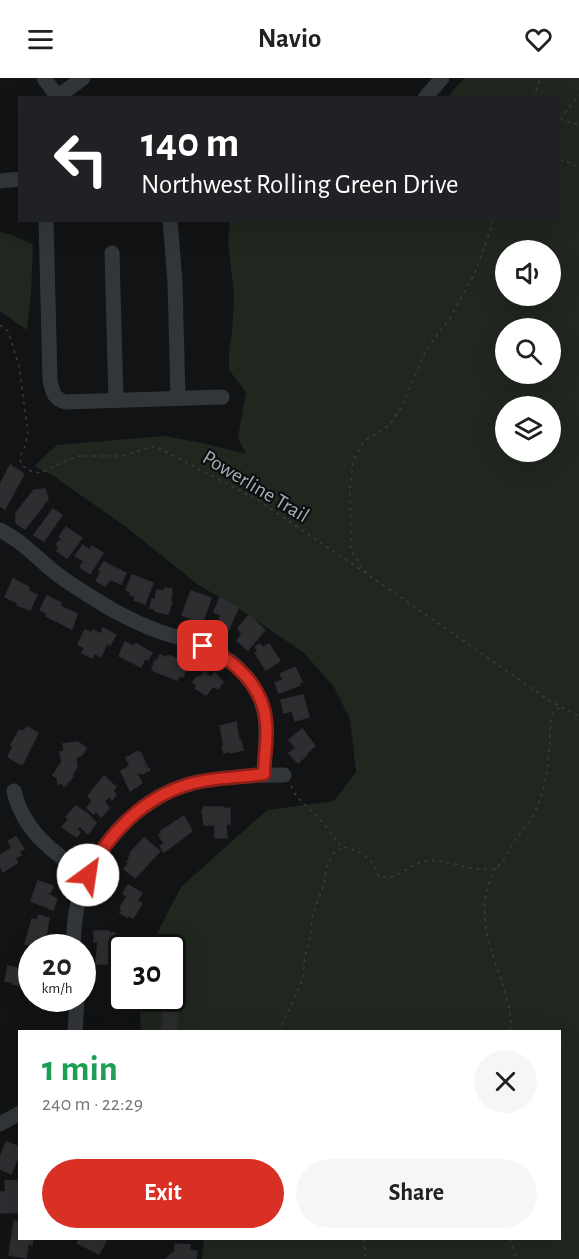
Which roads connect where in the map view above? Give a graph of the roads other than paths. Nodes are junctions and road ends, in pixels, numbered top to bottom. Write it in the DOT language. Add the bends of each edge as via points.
graph roads {
  1 [pos="44,78"];
  2 [pos="83,78"];
  3 [pos="441,78"];
  4 [pos="55,96"];
  5 [pos="57,96"];
  6 [pos="427,96"];
  7 [pos="18,179"];
  8 [pos="0,182"];
  9 [pos="46,222"];
  10 [pos="170,222"];
  11 [pos="112,253"];
  12 [pos="222,397"];
  13 [pos="178,398"];
  14 [pos="116,400"];
  15 [pos="0,530"];
  16 [pos="264,774"];
  17 [pos="284,775"];
  18 [pos="14,791"];
  19 [pos="88,875"];
  20 [pos="74,934"];
  21 [pos="78,1012"];
  22 [pos="75,1030"];
  23 [pos="18,1114"];
  24 [pos="0,1124"];
  1 -- 4 [label="street"];
  2 -- 5 [label="street"];
  3 -- 6 [label="street"];
  7 -- 8 [label="street"];
  9 -- 14 [label="street" via="53,393 65,402"];
  10 -- 13 [label="street"];
  11 -- 14 [label="street"];
  12 -- 13 [label="street"];
  13 -- 14 [label="street"];
  15 -- 16 [label="street" via="114,611 217,652 240,669 264,709"];
  16 -- 17 [label="street"];
  16 -- 19 [label="street" via="188,784 155,800 119,829"];
  18 -- 19 [label="street" via="20,810 40,839"];
  19 -- 20 [label="street" via="77,905"];
  21 -- 22 [label="street"];
  23 -- 24 [label="street"];
}
